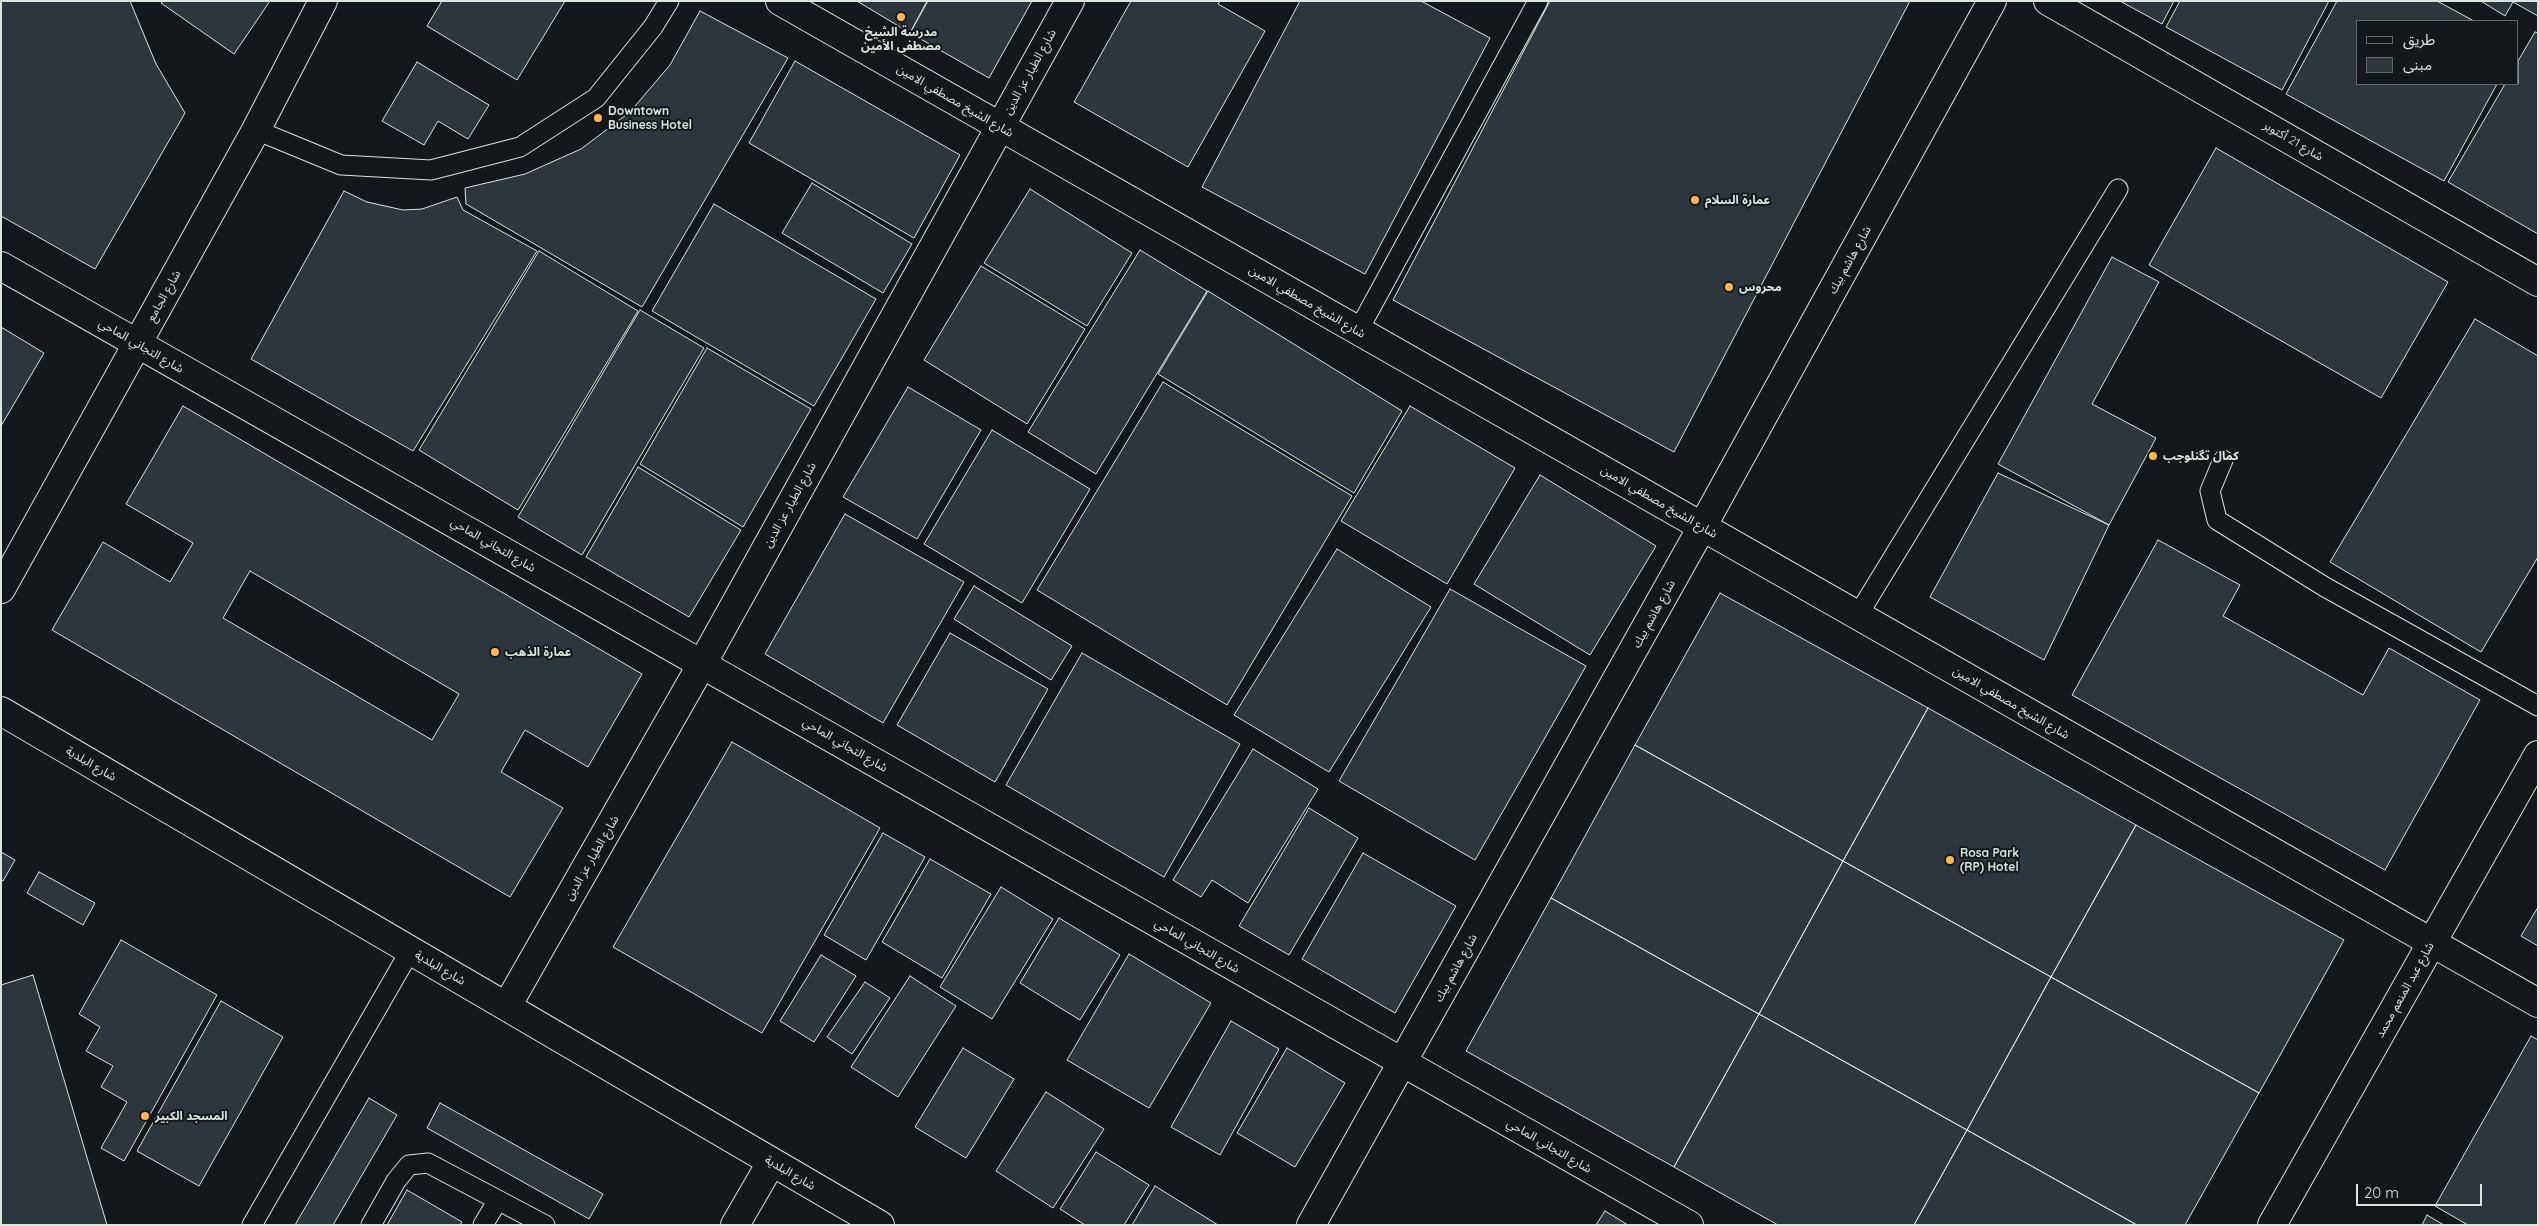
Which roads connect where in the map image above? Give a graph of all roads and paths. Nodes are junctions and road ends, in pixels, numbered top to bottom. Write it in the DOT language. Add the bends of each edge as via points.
graph roads {
  1 [pos="323,1"];
  2 [pos="669,1"];
  3 [pos="780,1"];
  4 [pos="1070,1"];
  5 [pos="1538,1"];
  6 [pos="1992,1"];
  7 [pos="2048,1"];
  8 [pos="1000,126"];
  9 [pos="256,130"];
  10 [pos="2118,189"];
  11 [pos="1,266"];
  12 [pos="2538,282"];
  13 [pos="1358,331"];
  14 [pos="137,344"];
  15 [pos="2223,460"];
  16 [pos="1702,527"];
  17 [pos="1,589"];
  18 [pos="1858,615"];
  19 [pos="702,664"];
  20 [pos="2538,706"];
  21 [pos="1,712"];
  22 [pos="2538,755"];
  23 [pos="2432,942"];
  24 [pos="410,951"];
  25 [pos="2538,1003"];
  26 [pos="507,1006"];
  27 [pos="1403,1063"];
  28 [pos="771,1163"];
  29 [pos="498,1200"];
  30 [pos="252,1225"];
  31 [pos="371,1225"];
  32 [pos="483,1225"];
  33 [pos="545,1225"];
  34 [pos="735,1225"];
  35 [pos="880,1225"];
  36 [pos="1311,1225"];
  37 [pos="1689,1225"];
  38 [pos="2272,1225"];
  1 -- 9 [label="street, شارع الجامع"];
  2 -- 9 [label="lane" via="653,27 596,98 520,147 431,170 340,165"];
  3 -- 8 [label="street, شارع الشيخ مصطفي الامين"];
  4 -- 8 [label="street, شارع الطيار عز الدين"];
  5 -- 13 [label="lane"];
  6 -- 16 [label="street, شارع هاشم بيك"];
  7 -- 12 [label="street, شارع 21 أكتوبر"];
  8 -- 13 [label="street, شارع الشيخ مصطفي الامين"];
  8 -- 19 [label="street, شارع الطيار عز الدين"];
  9 -- 14 [label="street, شارع الجامع"];
  10 -- 18 [label="lane"];
  11 -- 14 [label="street, شارع التجاني الماحي"];
  13 -- 16 [label="street, شارع الشيخ مصطفي الامين"];
  14 -- 17 [label="street, شارع الجامع"];
  14 -- 19 [label="street, شارع التجاني الماحي"];
  15 -- 20 [label="lane" via="2210,491 2217,520 2325,587"];
  16 -- 18 [label="street, شارع الشيخ مصطفي الامين"];
  16 -- 27 [label="street, شارع هاشم بيك"];
  18 -- 23 [label="street, شارع الشيخ مصطفي الامين"];
  19 -- 26 [label="street, شارع الطيار عز الدين"];
  19 -- 27 [label="street, شارع التجاني الماحي"];
  21 -- 24 [label="street, شارع البلدية"];
  22 -- 23 [label="street, شارع عبد المنعم محمد"];
  23 -- 25 [label="street, شارع الشيخ مصطفي الامين"];
  23 -- 38 [label="street, شارع عبد المنعم محمد"];
  24 -- 26 [label="street, شارع البلدية"];
  24 -- 30 [label="lane"];
  26 -- 28 [label="street, شارع البلدية"];
  27 -- 36 [label="street, شارع هاشم بيك"];
  27 -- 37 [label="street, شارع التجاني الماحي"];
  28 -- 34 [label="street"];
  28 -- 35 [label="street, شارع البلدية"];
  29 -- 31 [label="lane" via="428,1163 409,1165"];
  29 -- 32 [label="lane"];
  29 -- 33 [label="lane"];
}
